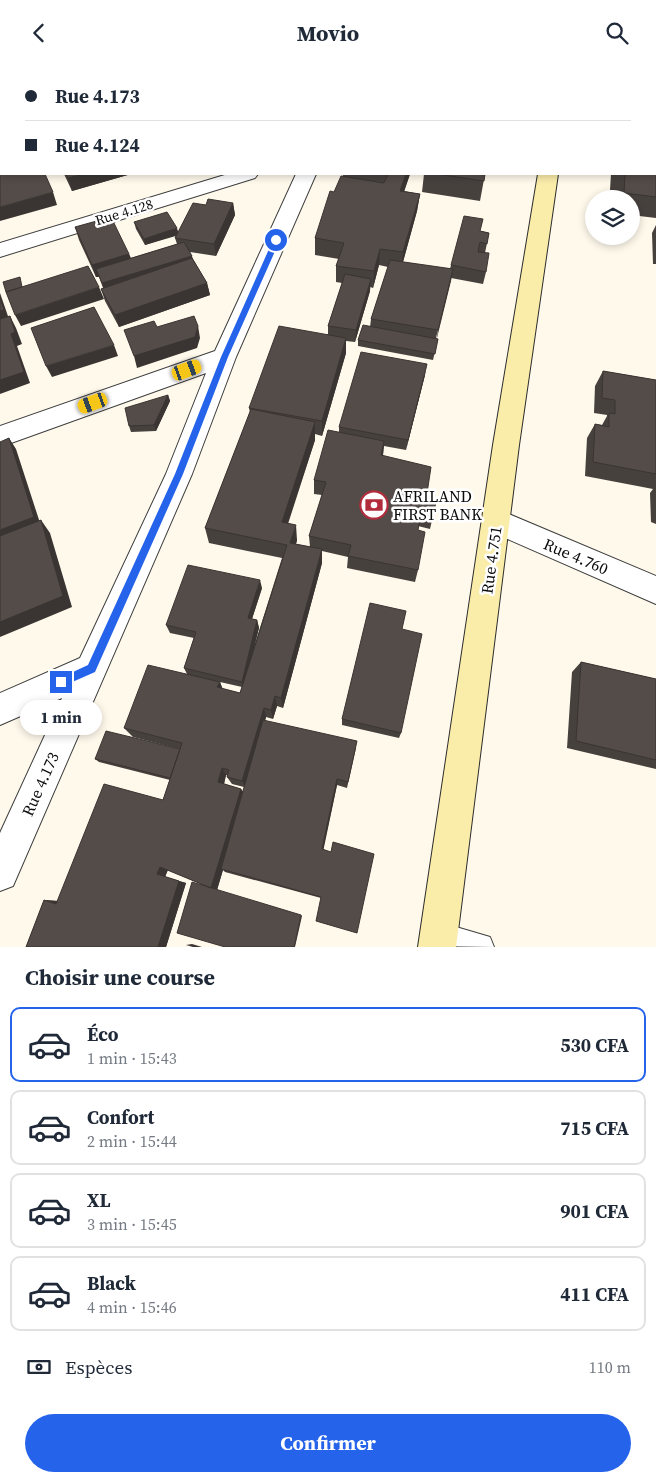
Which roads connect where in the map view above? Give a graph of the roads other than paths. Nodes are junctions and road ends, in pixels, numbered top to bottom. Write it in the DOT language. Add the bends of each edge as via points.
graph roads {
  1 [pos="245,175"];
  2 [pos="306,175"];
  3 [pos="548,175"];
  4 [pos="0,250"];
  5 [pos="224,357"];
  6 [pos="0,437"];
  7 [pos="497,521"];
  8 [pos="656,590"];
  9 [pos="92,669"];
  10 [pos="0,709"];
  11 [pos="0,873"];
  12 [pos="438,942"];
  13 [pos="480,947"];
  1 -- 4 [label="street, Rue 4.128"];
  2 -- 5 [label="street, Rue 4.173"];
  3 -- 7 [label="main road, Rue 4.751"];
  5 -- 6 [label="street"];
  5 -- 9 [label="street, Rue 4.173" via="179,474"];
  7 -- 8 [label="street, Rue 4.760"];
  7 -- 12 [label="main road, Rue 4.751"];
  9 -- 10 [label="street"];
  9 -- 11 [label="street, Rue 4.173"];
  12 -- 13 [label="lane"];
}
